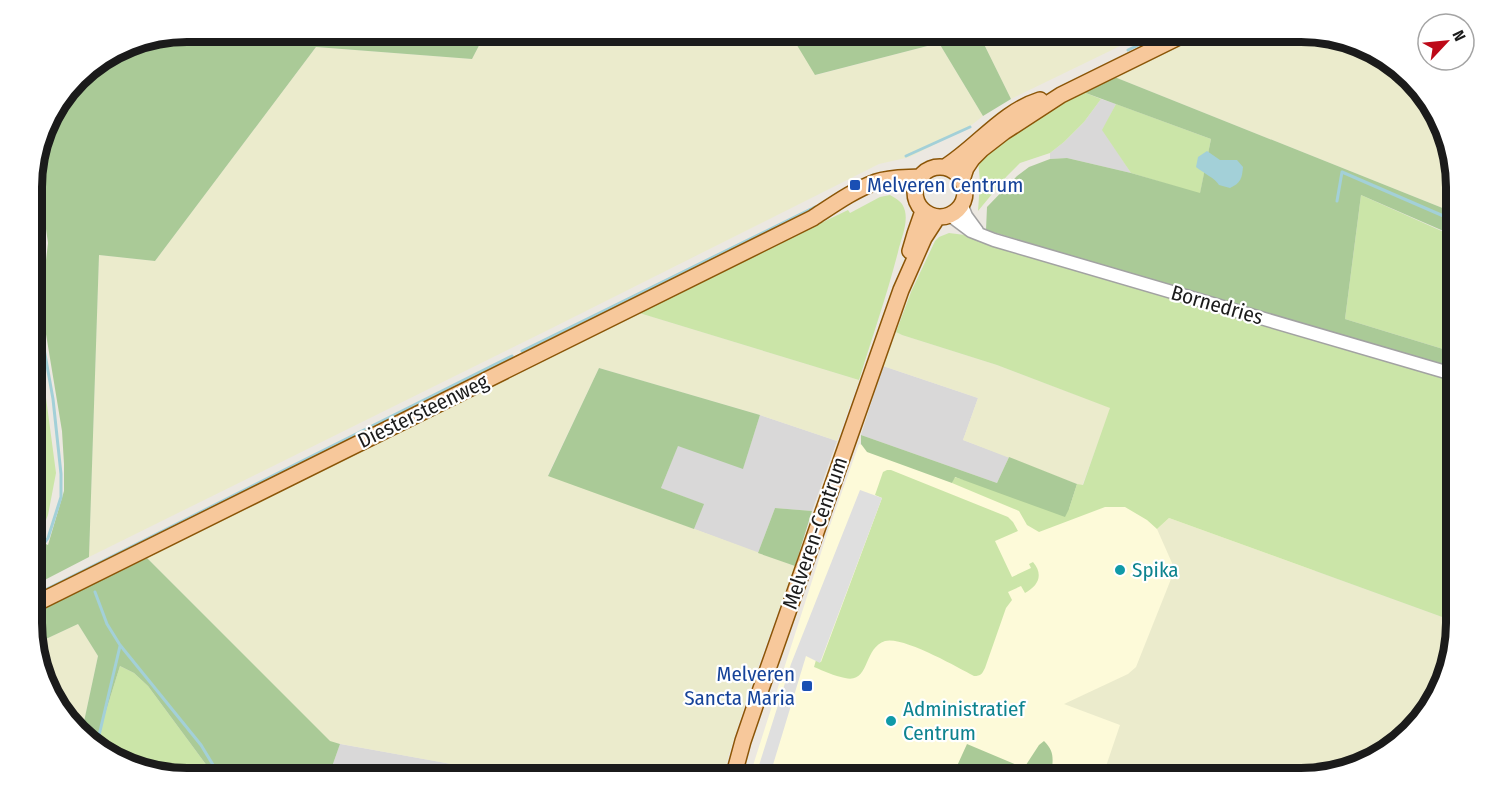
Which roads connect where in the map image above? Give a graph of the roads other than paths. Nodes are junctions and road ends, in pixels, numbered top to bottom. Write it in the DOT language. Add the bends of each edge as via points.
graph roads {
  1 [pos="1169,42"];
  2 [pos="1061,95"];
  3 [pos="945,167"];
  4 [pos="920,177"];
  5 [pos="963,180"];
  6 [pos="915,195"];
  7 [pos="943,213"];
  8 [pos="813,218"];
  9 [pos="1446,372"];
  10 [pos="42,601"];
  11 [pos="736,768"];
  1 -- 2 [label="main road"];
  2 -- 3 [label="main road" via="1019,110"];
  2 -- 5 [label="main road" via="982,149 966,168"];
  3 -- 4 [label="main road" via="934,167"];
  3 -- 5 [label="main road"];
  4 -- 6 [label="main road"];
  4 -- 8 [label="main road, Diestersteenweg" via="877,182"];
  5 -- 7 [label="main road" via="966,196"];
  6 -- 7 [label="main road" via="916,201"];
  6 -- 8 [label="main road, Diestersteenweg" via="892,188"];
  7 -- 9 [label="street, Bornedries" via="966,216 980,234 994,240"];
  7 -- 11 [label="main road, Melveren-Centrum" via="915,234 901,290"];
  8 -- 10 [label="main road, Diestersteenweg"];
}
